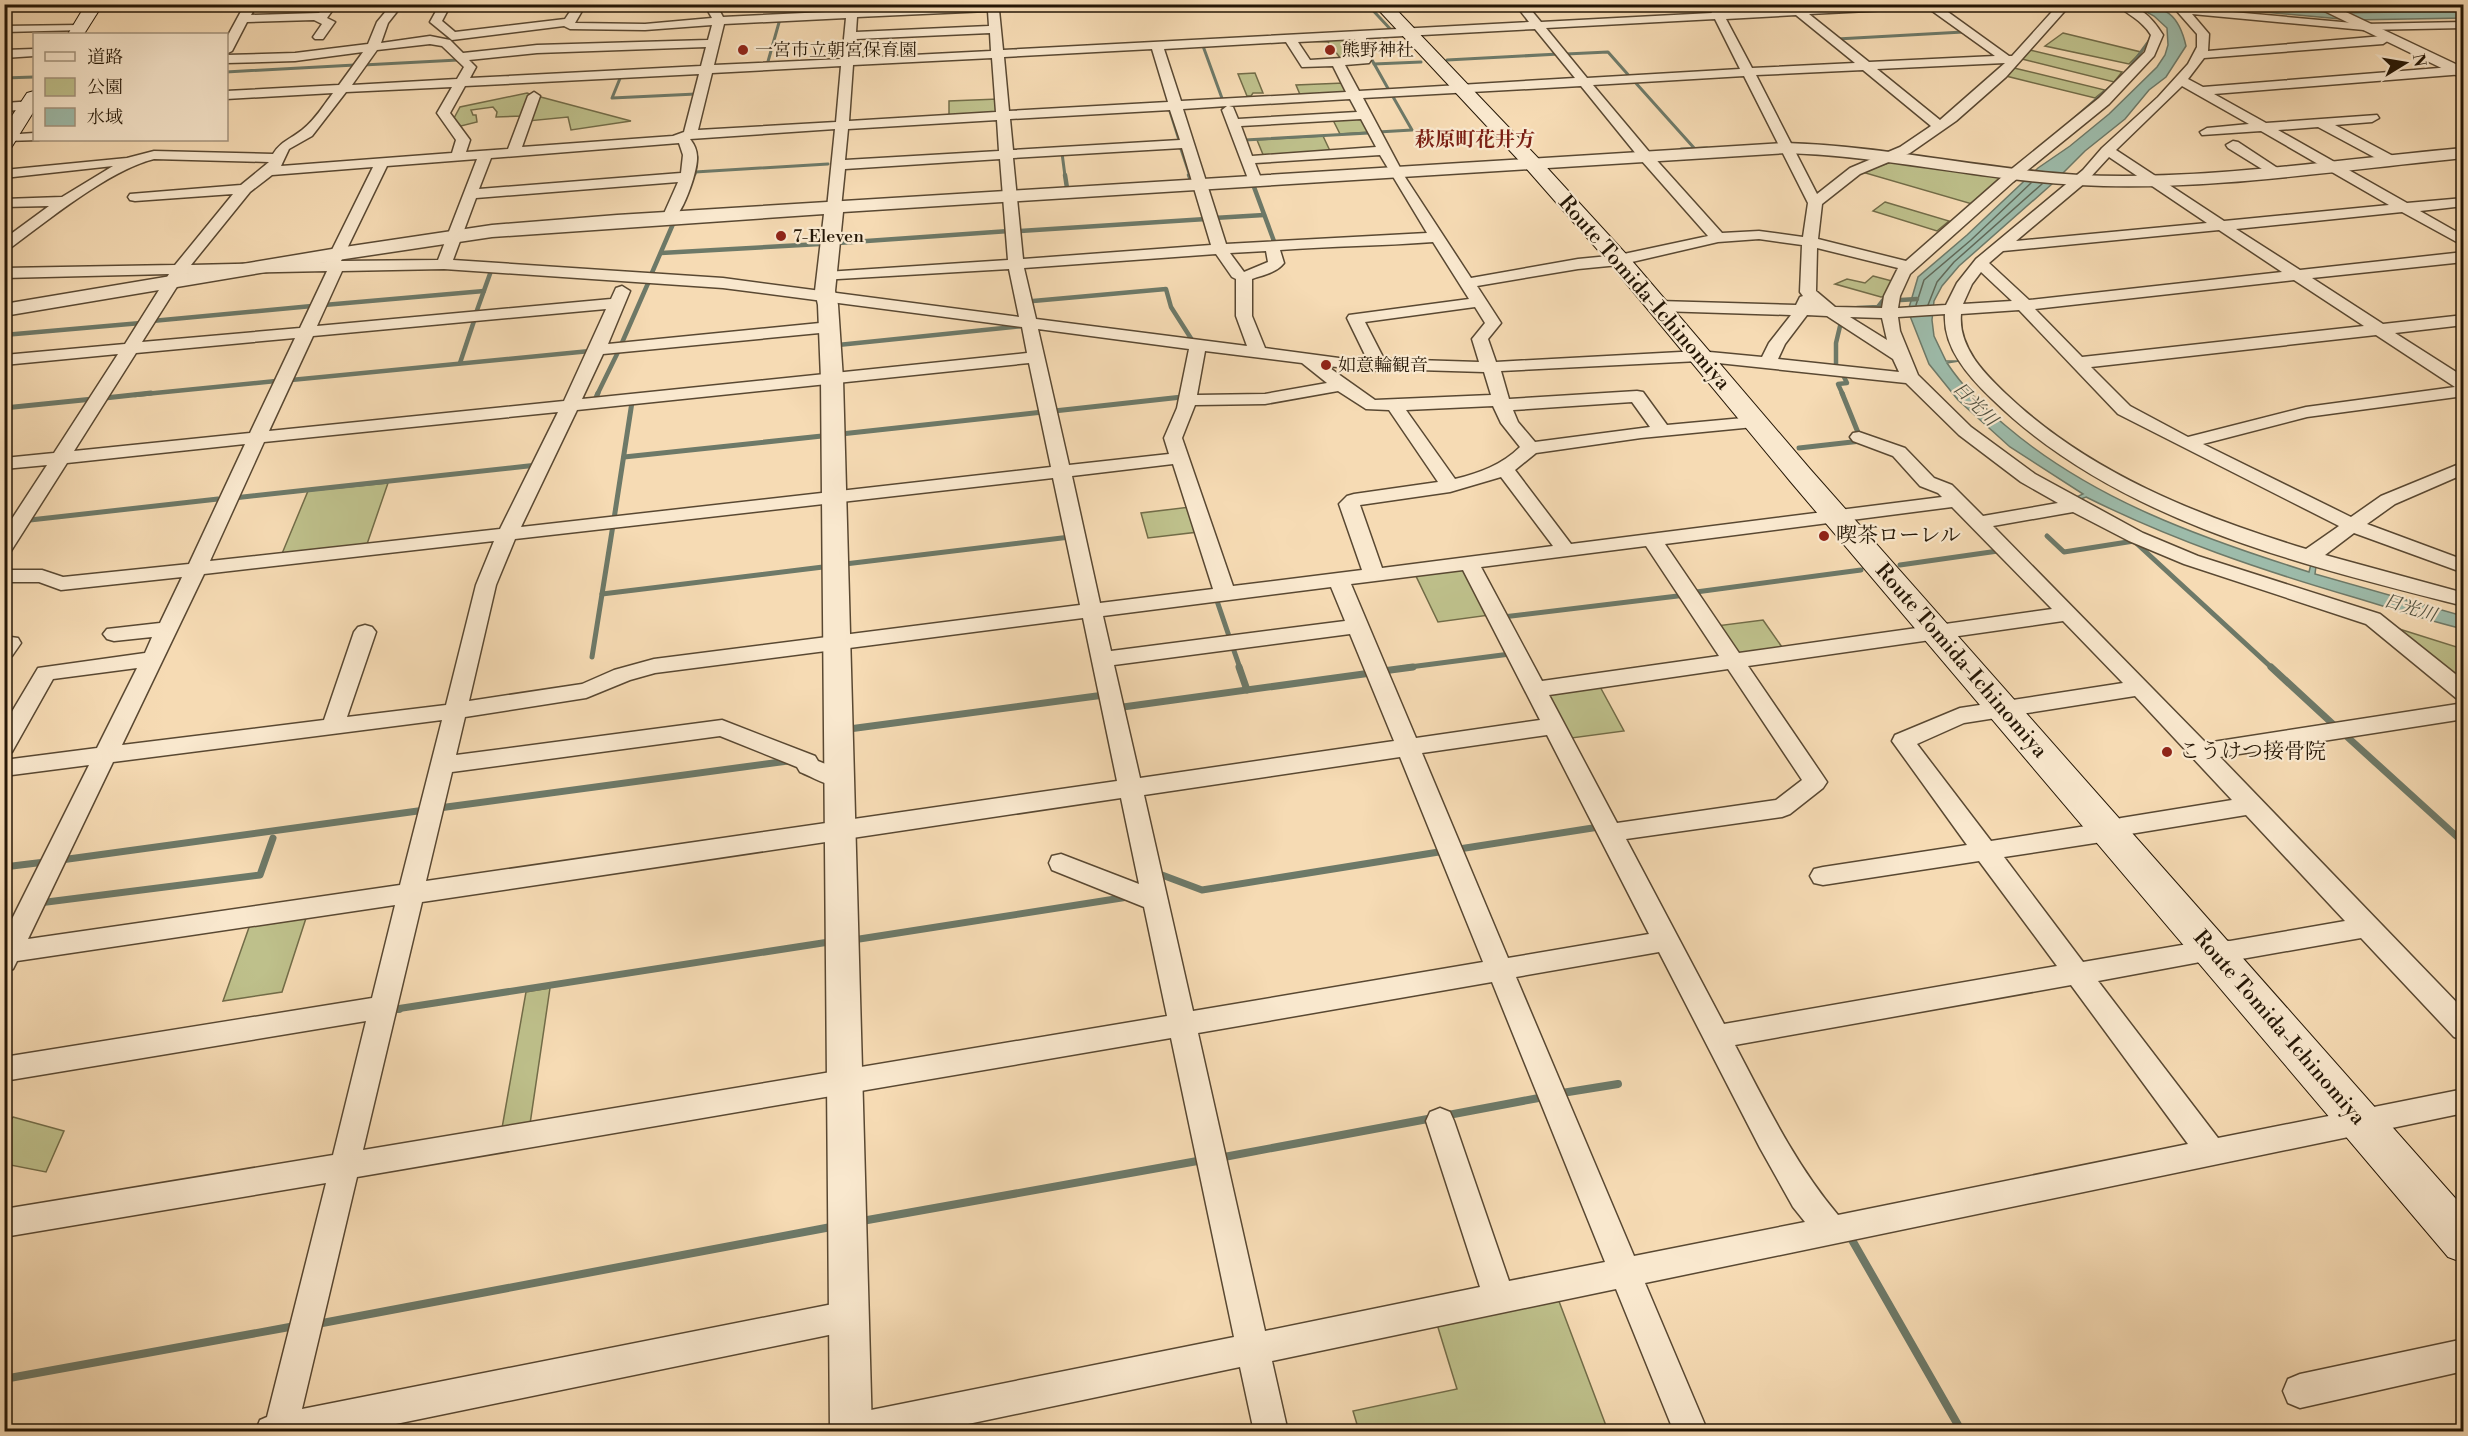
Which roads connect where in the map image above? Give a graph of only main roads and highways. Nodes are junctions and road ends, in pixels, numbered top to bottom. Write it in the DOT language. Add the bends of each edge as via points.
graph roads {
  1 [pos="95,4"];
  2 [pos="1380,4"];
  3 [pos="78,31"];
  4 [pos="33,102"];
  5 [pos="6,141"];
  6 [pos="2463,1242"];
  1 -- 3 [label="main road"];
  2 -- 6 [label="main road, Route Tomida-Ichinomiya" via="1619,260 1754,422"];
  4 -- 5 [label="main road"];
}
